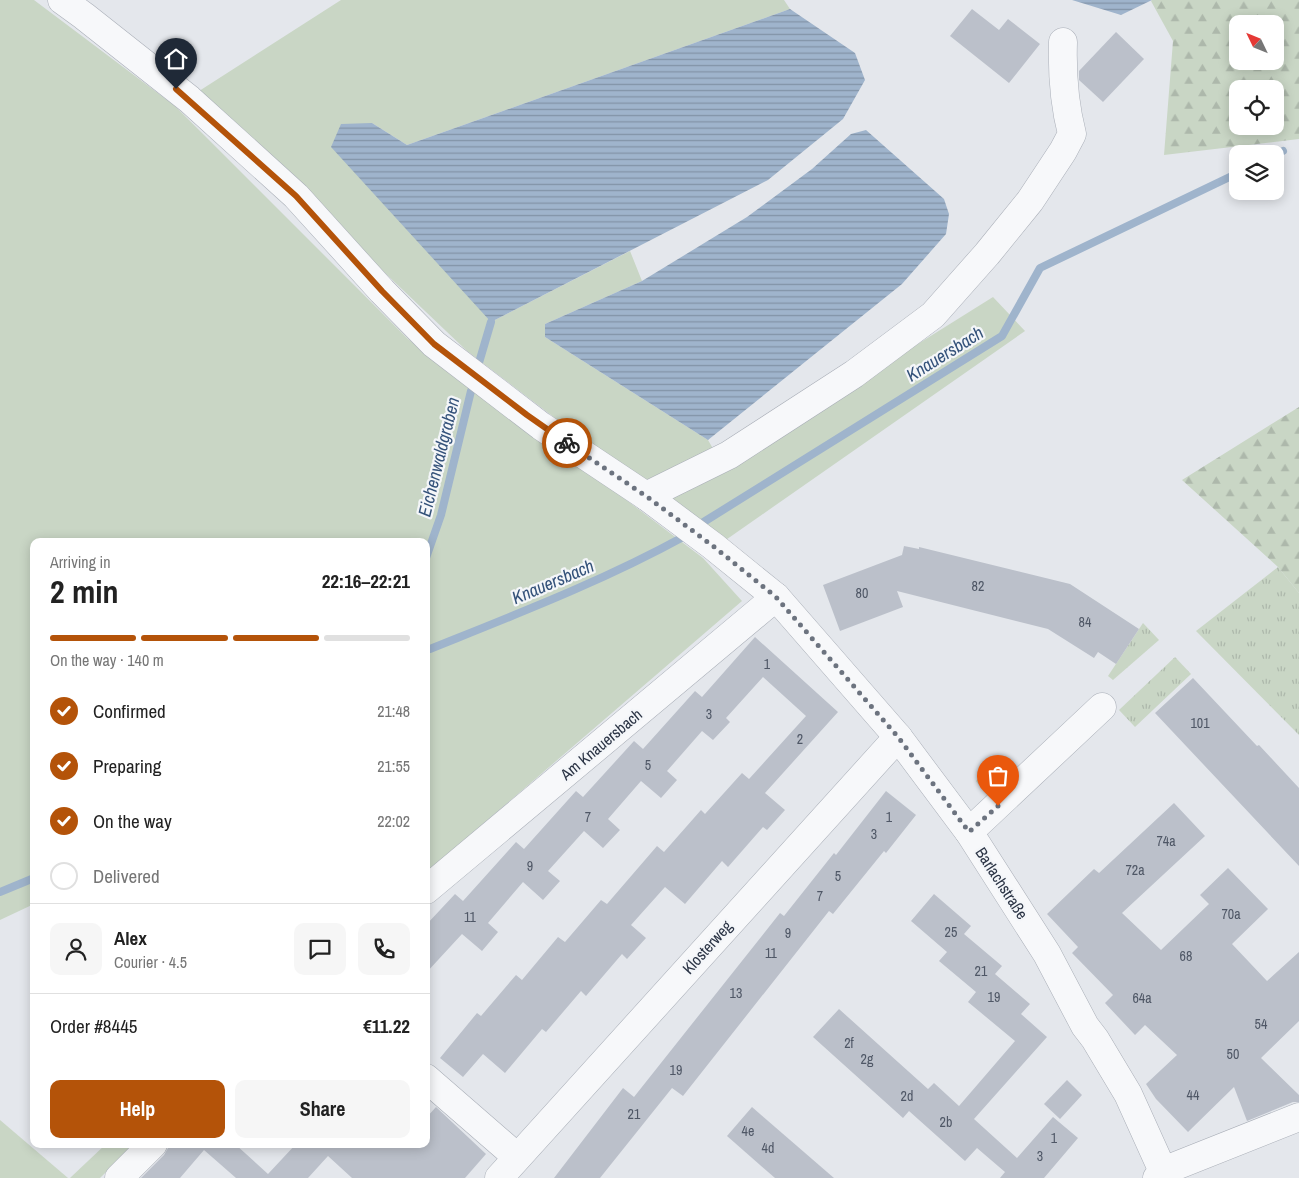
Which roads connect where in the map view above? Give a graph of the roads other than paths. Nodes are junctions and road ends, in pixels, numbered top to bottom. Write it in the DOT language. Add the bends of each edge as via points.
graph roads {
  1 [pos="62,0"];
  2 [pos="1063,42"];
  3 [pos="646,496"];
  4 [pos="776,597"];
  5 [pos="1102,707"];
  6 [pos="898,737"];
  7 [pos="969,832"];
  8 [pos="430,887"];
  9 [pos="430,1081"];
  10 [pos="1299,1117"];
  11 [pos="149,1148"];
  12 [pos="517,1157"];
  13 [pos="1162,1176"];
  14 [pos="119,1178"];
  15 [pos="499,1178"];
  1 -- 3 [label="street, Barlachstraße" via="188,99 296,196 434,344 541,426"];
  2 -- 3 [label="street" via="1062,74 1072,134 1064,151 1030,201 933,315 854,374 729,454"];
  3 -- 4 [label="street, Barlachstraße"];
  4 -- 6 [label="street, Barlachstraße"];
  4 -- 8 [label="street, Am Knauersbach"];
  5 -- 7 [label="street"];
  6 -- 7 [label="street, Barlachstraße"];
  6 -- 12 [label="street, Klosterweg"];
  7 -- 13 [label="street, Barlachstraße" via="1047,954 1085,1026 1128,1094"];
  9 -- 12 [label="street"];
  10 -- 13 [label="street"];
  11 -- 14 [label="street"];
  12 -- 15 [label="street, Klosterweg"];
}
